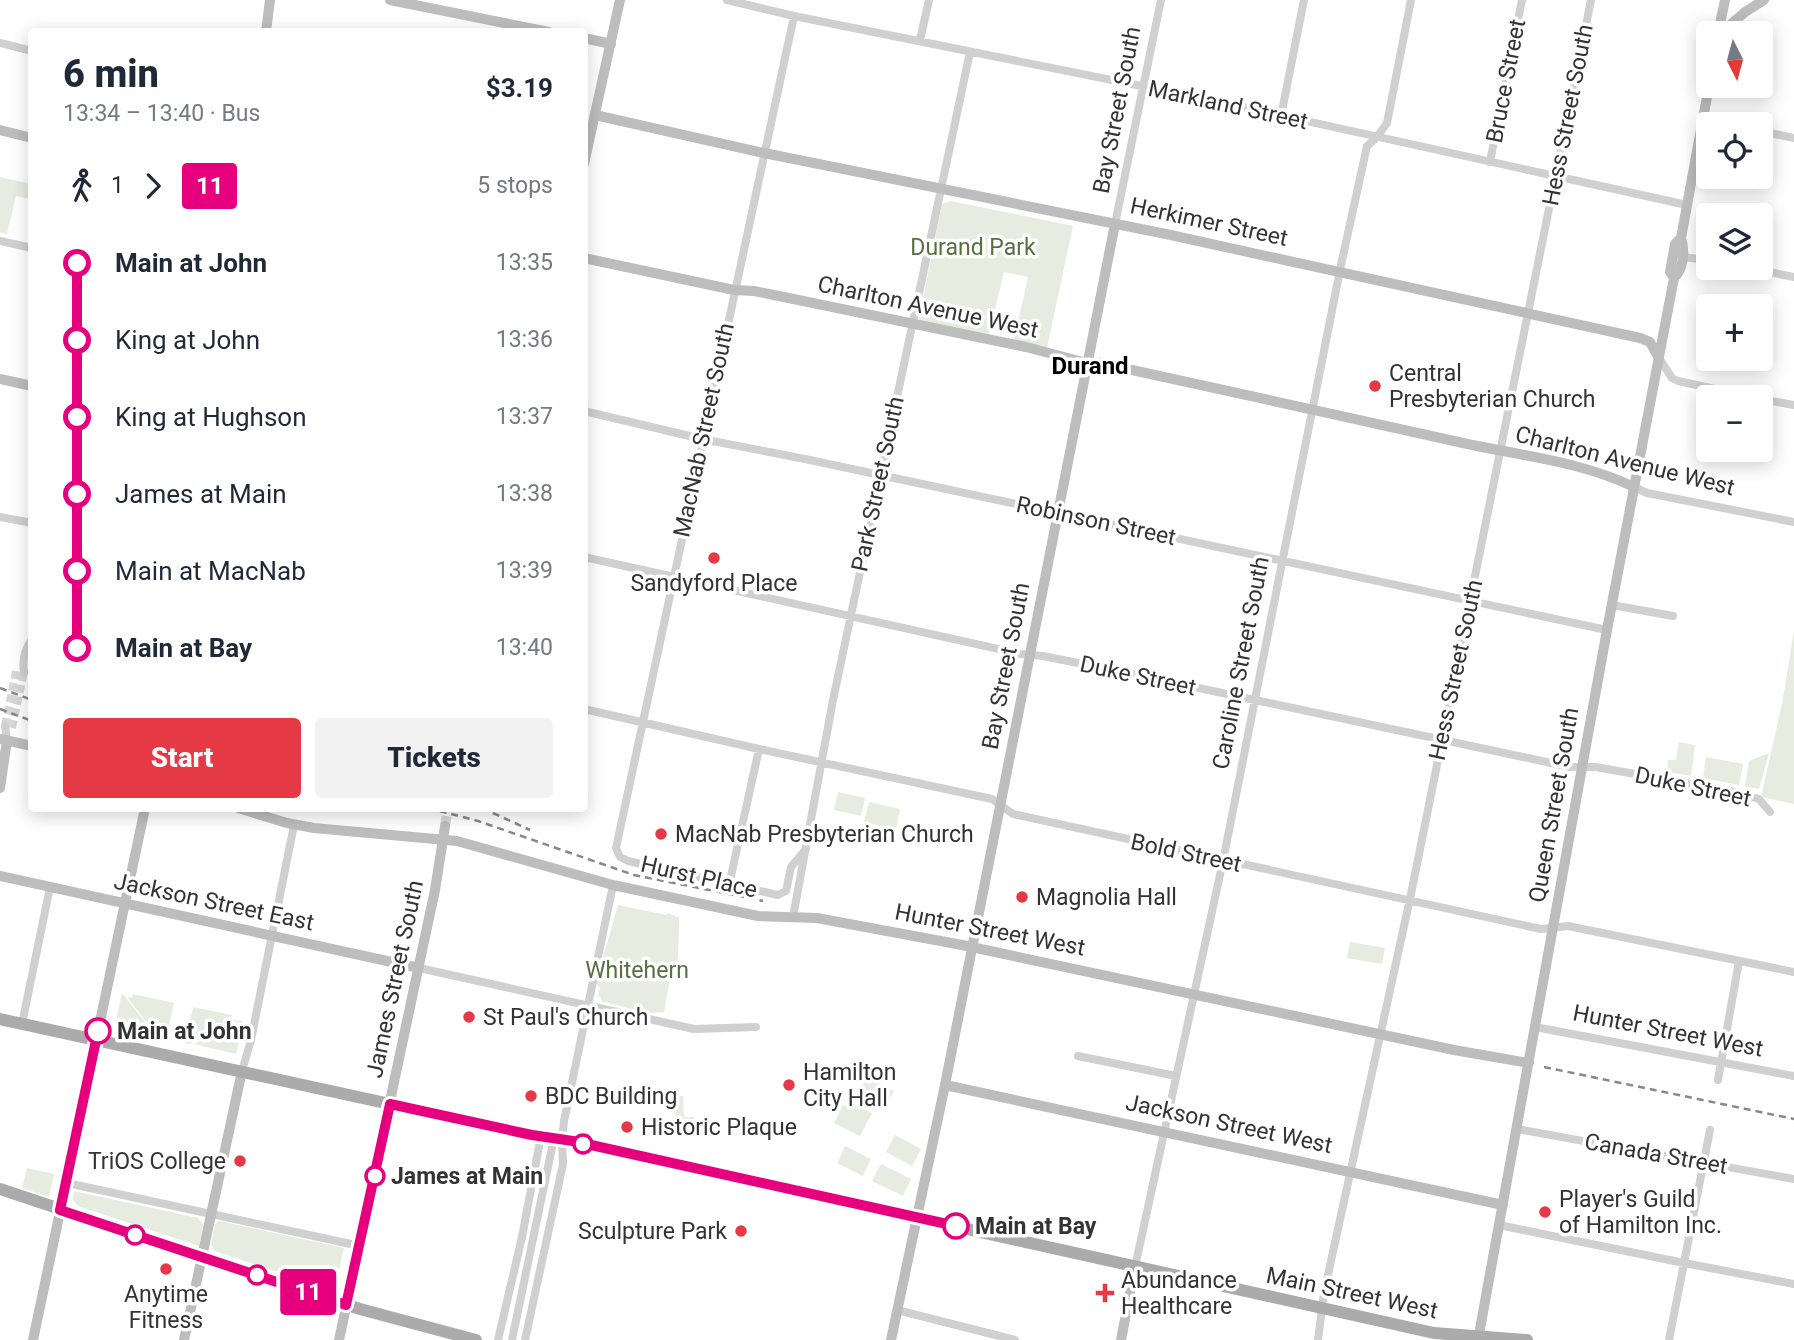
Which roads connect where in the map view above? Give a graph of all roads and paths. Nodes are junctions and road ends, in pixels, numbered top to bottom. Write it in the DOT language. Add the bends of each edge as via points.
graph roads {
  1 [pos="270,0"];
  2 [pos="391,0"];
  3 [pos="620,0"];
  4 [pos="727,0"];
  5 [pos="929,0"];
  6 [pos="1161,0"];
  7 [pos="1304,0"];
  8 [pos="1411,0"];
  9 [pos="1522,0"];
  10 [pos="1591,0"];
  11 [pos="1725,0"];
  12 [pos="1764,0"];
  13 [pos="794,16"];
  14 [pos="1722,21"];
  15 [pos="1734,21"];
  16 [pos="266,28"];
  17 [pos="529,28"];
  18 [pos="588,39"];
  19 [pos="920,40"];
  20 [pos="0,44"];
  21 [pos="611,44"];
  22 [pos="28,50"];
  23 [pos="970,52"];
  24 [pos="1143,86"];
  25 [pos="595,115"];
  26 [pos="1280,116"];
  27 [pos="0,130"];
  28 [pos="1773,134"];
  29 [pos="28,137"];
  30 [pos="1377,137"];
  31 [pos="1794,138"];
  32 [pos="588,146"];
  33 [pos="764,153"];
  34 [pos="1696,157"];
  35 [pos="1490,162"];
  36 [pos="1555,176"];
  37 [pos="942,188"];
  38 [pos="1687,205"];
  39 [pos="1115,224"];
  40 [pos="1681,238"];
  41 [pos="0,241"];
  42 [pos="28,247"];
  43 [pos="1682,257"];
  44 [pos="588,259"];
  45 [pos="1696,259"];
  46 [pos="1773,272"];
  47 [pos="1339,273"];
  48 [pos="1794,276"];
  49 [pos="1674,278"];
  50 [pos="734,290"];
  51 [pos="1528,313"];
  52 [pos="912,324"];
  53 [pos="1659,358"];
  54 [pos="1088,363"];
  55 [pos="0,379"];
  56 [pos="28,385"];
  57 [pos="1696,387"];
  58 [pos="1773,401"];
  59 [pos="1794,405"];
  60 [pos="1313,409"];
  61 [pos="588,412"];
  62 [pos="702,439"];
  63 [pos="1500,452"];
  64 [pos="880,475"];
  65 [pos="1634,487"];
  66 [pos="1058,513"];
  67 [pos="0,517"];
  68 [pos="28,522"];
  69 [pos="1794,522"];
  70 [pos="588,558"];
  71 [pos="1283,560"];
  72 [pos="673,578"];
  73 [pos="1470,601"];
  74 [pos="1612,605"];
  75 [pos="1673,616"];
  76 [pos="852,617"];
  77 [pos="1607,630"];
  78 [pos="28,645"];
  79 [pos="1030,655"];
  80 [pos="21,669"];
  81 [pos="1255,700"];
  82 [pos="588,710"];
  83 [pos="643,722"];
  84 [pos="8,727"];
  85 [pos="4,739"];
  86 [pos="1441,740"];
  87 [pos="28,745"];
  88 [pos="759,749"];
  89 [pos="820,762"];
  90 [pos="1582,767"];
  91 [pos="0,788"];
  92 [pos="1000,805"];
  93 [pos="144,812"];
  94 [pos="251,812"];
  95 [pos="1770,812"];
  96 [pos="294,825"];
  97 [pos="445,826"];
  98 [pos="443,840"];
  99 [pos="616,845"];
  100 [pos="806,849"];
  101 [pos="1223,861"];
  102 [pos="0,876"];
  103 [pos="612,885"];
  104 [pos="729,885"];
  105 [pos="50,887"];
  106 [pos="1409,902"];
  107 [pos="125,905"];
  108 [pos="793,917"];
  109 [pos="1553,928"];
  110 [pos="271,937"];
  111 [pos="972,947"];
  112 [pos="1740,961"];
  113 [pos="419,968"];
  114 [pos="1794,972"];
  115 [pos="1195,994"];
  116 [pos="589,1004"];
  117 [pos="0,1019"];
  118 [pos="22,1024"];
  119 [pos="757,1027"];
  120 [pos="1535,1027"];
  121 [pos="1380,1034"];
  122 [pos="97,1039"];
  123 [pos="1078,1056"];
  124 [pos="1721,1062"];
  125 [pos="1529,1063"];
  126 [pos="242,1070"];
  127 [pos="1176,1076"];
  128 [pos="1794,1076"];
  129 [pos="1717,1080"];
  130 [pos="945,1085"];
  131 [pos="390,1104"];
  132 [pos="1517,1129"];
  133 [pos="1710,1130"];
  134 [pos="1164,1132"];
  135 [pos="552,1138"];
  136 [pos="1704,1162"];
  137 [pos="1350,1171"];
  138 [pos="1794,1179"];
  139 [pos="67,1183"];
  140 [pos="0,1189"];
  141 [pos="1503,1205"];
  142 [pos="60,1210"];
  143 [pos="212,1214"];
  144 [pos="917,1218"];
  145 [pos="1499,1225"];
  146 [pos="360,1246"];
  147 [pos="202,1257"];
  148 [pos="1684,1263"];
  149 [pos="1135,1267"];
  150 [pos="1794,1284"];
  151 [pos="346,1305"];
  152 [pos="1323,1309"];
  153 [pos="897,1310"];
  154 [pos="1478,1338"];
  155 [pos="33,1340"];
  156 [pos="184,1340"];
  157 [pos="339,1340"];
  158 [pos="476,1340"];
  159 [pos="498,1340"];
  160 [pos="512,1340"];
  161 [pos="525,1340"];
  162 [pos="891,1340"];
  163 [pos="1015,1340"];
  164 [pos="1121,1340"];
  165 [pos="1318,1340"];
  166 [pos="1527,1340"];
  167 [pos="1669,1340"];
  1 -- 16 [label="street"];
  2 -- 17 [label="street"];
  3 -- 21 [label="street"];
  4 -- 13 [label="street, Markland Street"];
  5 -- 19 [label="street"];
  6 -- 24 [label="street, Bay Street South"];
  7 -- 26 [label="street"];
  8 -- 30 [label="street, Caroline Street South" via="1387,123"];
  9 -- 35 [label="street, Bruce Street"];
  10 -- 36 [label="street, Hess Street South"];
  11 -- 14 [label="street"];
  12 -- 15 [label="street"];
  13 -- 19 [label="street, Markland Street"];
  13 -- 33 [label="street, MacNab Street South"];
  18 -- 21 [label="street"];
  19 -- 23 [label="street, Markland Street"];
  20 -- 22 [label="street"];
  21 -- 25 [label="street"];
  23 -- 24 [label="street, Markland Street"];
  23 -- 37 [label="street, Park Street South"];
  24 -- 26 [label="street, Markland Street"];
  24 -- 39 [label="street, Bay Street South"];
  25 -- 32 [label="street"];
  25 -- 33 [label="street, Herkimer Street"];
  26 -- 30 [label="street, Markland Street"];
  27 -- 29 [label="street"];
  28 -- 31 [label="street"];
  30 -- 35 [label="street, Markland Street"];
  30 -- 47 [label="street, Caroline Street South" via="1367,146"];
  33 -- 37 [label="street, Herkimer Street"];
  33 -- 50 [label="street, MacNab Street South"];
  34 -- 38 [label="street, Queen Street South"];
  35 -- 36 [label="street, Markland Street"];
  36 -- 38 [label="street, Markland Street"];
  36 -- 51 [label="street, Hess Street South"];
  37 -- 39 [label="street, Herkimer Street"];
  37 -- 52 [label="street, Park Street South"];
  38 -- 40 [label="street, Queen Street South"];
  39 -- 47 [label="street, Herkimer Street"];
  39 -- 54 [label="street, Bay Street South"];
  40 -- 43 [label="street, Queen Street South"];
  40 -- 49 [label="street, Queen Street South" via="1672,258"];
  41 -- 42 [label="street"];
  43 -- 45 [label="street"];
  43 -- 49 [label="street, Queen Street South"];
  44 -- 50 [label="street, Charlton Avenue West"];
  46 -- 48 [label="street"];
  47 -- 51 [label="street, Herkimer Street"];
  47 -- 60 [label="street, Caroline Street South"];
  49 -- 53 [label="street, Queen Street South"];
  50 -- 52 [label="street, Charlton Avenue West" via="754,290"];
  50 -- 62 [label="street, MacNab Street South"];
  51 -- 53 [label="street, Herkimer Street" via="1645,339"];
  51 -- 63 [label="street, Hess Street South"];
  52 -- 54 [label="street, Charlton Avenue West"];
  52 -- 64 [label="street, Park Street South"];
  53 -- 57 [label="street, Herkimer Street" via="1672,377"];
  53 -- 65 [label="street, Queen Street South"];
  54 -- 60 [label="street, Charlton Avenue West"];
  54 -- 66 [label="street, Bay Street South"];
  55 -- 56 [label="street"];
  58 -- 59 [label="street"];
  60 -- 63 [label="street, Charlton Avenue West"];
  60 -- 71 [label="street, Caroline Street South"];
  61 -- 62 [label="street, Robinson Street"];
  62 -- 64 [label="street, Robinson Street"];
  62 -- 72 [label="street, MacNab Street South"];
  63 -- 65 [label="street, Charlton Avenue West" via="1586,468"];
  63 -- 73 [label="street, Hess Street South"];
  64 -- 66 [label="street, Robinson Street"];
  64 -- 76 [label="street, Park Street South"];
  65 -- 69 [label="street, Charlton Avenue West"];
  65 -- 74 [label="street, Queen Street South"];
  66 -- 71 [label="street, Robinson Street"];
  66 -- 79 [label="street, Bay Street South"];
  67 -- 68 [label="street"];
  70 -- 72 [label="street, Duke Street"];
  71 -- 73 [label="street, Robinson Street"];
  71 -- 81 [label="street, Caroline Street South"];
  72 -- 76 [label="street, Duke Street"];
  72 -- 83 [label="street, MacNab Street South"];
  73 -- 77 [label="street, Robinson Street"];
  73 -- 86 [label="street, Hess Street South"];
  74 -- 75 [label="street"];
  74 -- 77 [label="street, Queen Street South"];
  76 -- 79 [label="street, Duke Street"];
  76 -- 89 [label="street, Park Street South"];
  77 -- 90 [label="street, Queen Street South"];
  78 -- 80 [label="street"];
  79 -- 81 [label="street, Duke Street"];
  79 -- 92 [label="street, Bay Street South"];
  81 -- 86 [label="street, Duke Street"];
  81 -- 101 [label="street, Caroline Street South"];
  82 -- 83 [label="street, Bold Street"];
  83 -- 88 [label="street, Bold Street"];
  83 -- 99 [label="street, MacNab Street South"];
  84 -- 85 [label="street"];
  85 -- 87 [label="street"];
  85 -- 91 [label="street"];
  86 -- 90 [label="street, Duke Street"];
  86 -- 106 [label="street, Hess Street South"];
  88 -- 89 [label="street, Bold Street"];
  88 -- 104 [label="street"];
  89 -- 92 [label="street, Bold Street" via="992,799"];
  89 -- 100 [label="street, Park Street South"];
  90 -- 95 [label="street, Duke Street" via="1735,792 1759,799"];
  90 -- 109 [label="street, Queen Street South"];
  92 -- 101 [label="street, Bold Street" via="1013,814"];
  92 -- 111 [label="street, Bay Street South"];
  93 -- 107 [label="street"];
  94 -- 96 [label="street, Hunter Street West"];
  96 -- 98 [label="street, Hunter Street West"];
  96 -- 110 [label="street"];
  97 -- 98 [label="street, James Street South"];
  98 -- 103 [label="street, Hunter Street West"];
  98 -- 113 [label="street, James Street South"];
  99 -- 104 [label="street, Hurst Place" via="620,857 628,861"];
  100 -- 104 [label="street, Hurst Place" via="791,867 783,894"];
  100 -- 108 [label="street, Park Street South"];
  101 -- 106 [label="street, Bold Street"];
  101 -- 115 [label="street, Caroline Street South"];
  102 -- 105 [label="street, Jackson Street East"];
  103 -- 108 [label="street, Hunter Street West" via="758,916"];
  103 -- 116 [label="street"];
  105 -- 107 [label="street, Jackson Street East"];
  105 -- 118 [label="street"];
  106 -- 109 [label="street, Bold Street"];
  106 -- 121 [label="street, Hess Street South"];
  107 -- 110 [label="street, Jackson Street East"];
  107 -- 122 [label="street"];
  108 -- 111 [label="street, Hunter Street West"];
  109 -- 112 [label="street, Bold Street" via="1568,926"];
  109 -- 120 [label="street, Queen Street South"];
  110 -- 113 [label="street, Jackson Street East"];
  110 -- 126 [label="street"];
  111 -- 115 [label="street, Hunter Street West"];
  111 -- 130 [label="street, Bay Street South"];
  112 -- 114 [label="street, Bold Street"];
  112 -- 124 [label="street"];
  113 -- 116 [label="street"];
  113 -- 131 [label="street, James Street South"];
  115 -- 121 [label="street, Hunter Street West"];
  115 -- 127 [label="street, Caroline Street South"];
  116 -- 119 [label="street" via="696,1030"];
  116 -- 135 [label="street"];
  117 -- 118 [label="main road, Main Street West"];
  118 -- 122 [label="main road, Main Street West"];
  120 -- 124 [label="street, Hunter Street West"];
  120 -- 125 [label="street, Queen Street South"];
  121 -- 125 [label="street, Hunter Street West"];
  121 -- 137 [label="street, Hess Street South"];
  122 -- 126 [label="main road, Main Street West"];
  122 -- 139 [label="street"];
  123 -- 127 [label="street"];
  124 -- 128 [label="street, Hunter Street West"];
  124 -- 129 [label="street"];
  125 -- 132 [label="street, Queen Street South"];
  126 -- 131 [label="main road, Main Street West"];
  126 -- 143 [label="street"];
  127 -- 134 [label="street, Caroline Street South"];
  130 -- 134 [label="street, Jackson Street West"];
  130 -- 144 [label="street, Bay Street South"];
  131 -- 135 [label="main road, Main Street West"];
  131 -- 146 [label="street, James Street South"];
  132 -- 136 [label="street, Canada Street"];
  132 -- 141 [label="street, Queen Street South"];
  133 -- 136 [label="street"];
  134 -- 137 [label="street, Jackson Street West"];
  134 -- 149 [label="street, Caroline Street South"];
  135 -- 144 [label="main road, Main Street West"];
  135 -- 159 [label="street"];
  135 -- 160 [label="street"];
  135 -- 161 [label="street" via="563,1164"];
  136 -- 138 [label="street, Canada Street"];
  136 -- 148 [label="street"];
  137 -- 141 [label="street, Jackson Street West"];
  137 -- 152 [label="street, Hess Street South"];
  139 -- 142 [label="street"];
  139 -- 143 [label="street"];
  140 -- 142 [label="main road"];
  141 -- 145 [label="street, Queen Street South"];
  142 -- 147 [label="main road"];
  142 -- 155 [label="street"];
  143 -- 146 [label="street"];
  143 -- 147 [label="street"];
  144 -- 149 [label="main road, Main Street West"];
  144 -- 153 [label="street, Bay Street South"];
  145 -- 148 [label="street"];
  145 -- 154 [label="street, Queen Street South"];
  146 -- 151 [label="street, James Street South"];
  147 -- 151 [label="main road"];
  147 -- 156 [label="street"];
  148 -- 150 [label="street"];
  148 -- 167 [label="street"];
  149 -- 152 [label="main road, Main Street West"];
  149 -- 164 [label="street, Caroline Street South"];
  151 -- 157 [label="street, James Street South"];
  151 -- 158 [label="main road"];
  152 -- 154 [label="main road, Main Street West"];
  152 -- 165 [label="street, Hess Street South"];
  153 -- 162 [label="street, Bay Street South"];
  153 -- 163 [label="street"];
  154 -- 166 [label="main road, Main Street West"];
}
